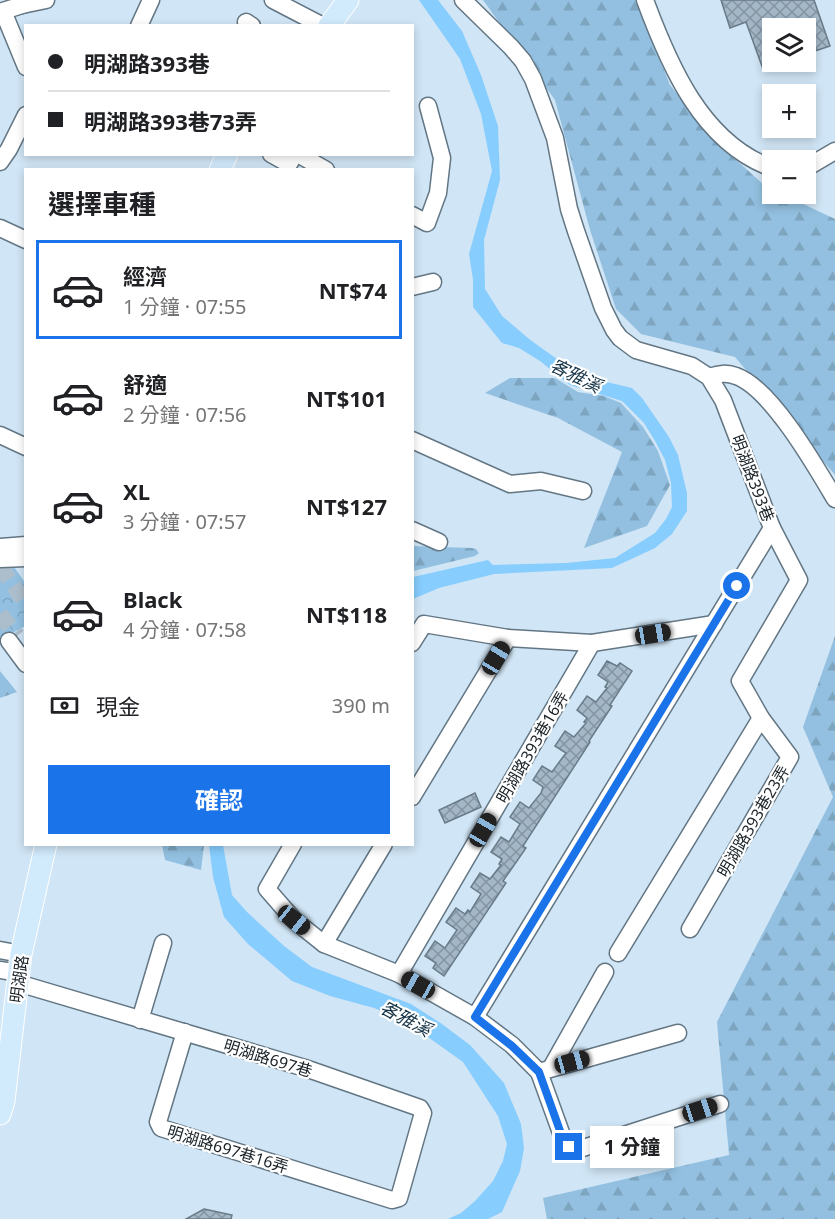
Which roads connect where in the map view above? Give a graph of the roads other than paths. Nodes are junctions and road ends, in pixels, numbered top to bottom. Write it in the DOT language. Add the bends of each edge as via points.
graph roads {
  1 [pos="46,0"];
  2 [pos="151,0"];
  3 [pos="273,0"];
  4 [pos="348,0"];
  5 [pos="463,0"];
  6 [pos="645,0"];
  7 [pos="21,3"];
  8 [pos="140,24"];
  9 [pos="319,24"];
  10 [pos="330,24"];
  11 [pos="24,62"];
  12 [pos="428,106"];
  13 [pos="24,118"];
  14 [pos="835,151"];
  15 [pos="275,156"];
  16 [pos="295,156"];
  17 [pos="300,156"];
  18 [pos="0,162"];
  19 [pos="816,162"];
  20 [pos="762,164"];
  21 [pos="322,168"];
  22 [pos="414,216"];
  23 [pos="0,228"];
  24 [pos="24,239"];
  25 [pos="434,282"];
  26 [pos="414,286"];
  27 [pos="709,377"];
  28 [pos="0,435"];
  29 [pos="414,441"];
  30 [pos="24,446"];
  31 [pos="583,491"];
  32 [pos="835,499"];
  33 [pos="772,528"];
  34 [pos="414,531"];
  35 [pos="440,542"];
  36 [pos="24,545"];
  37 [pos="0,547"];
  38 [pos="24,558"];
  39 [pos="0,559"];
  40 [pos="714,624"];
  41 [pos="508,638"];
  42 [pos="414,640"];
  43 [pos="17,641"];
  44 [pos="592,643"];
  45 [pos="24,659"];
  46 [pos="761,718"];
  47 [pos="414,794"];
  48 [pos="45,846"];
  49 [pos="292,846"];
  50 [pos="383,846"];
  51 [pos="690,929"];
  52 [pos="162,943"];
  53 [pos="324,944"];
  54 [pos="0,950"];
  55 [pos="618,953"];
  56 [pos="14,970"];
  57 [pos="605,972"];
  58 [pos="399,974"];
  59 [pos="475,1017"];
  60 [pos="140,1020"];
  61 [pos="185,1032"];
  62 [pos="678,1033"];
  63 [pos="545,1070"];
  64 [pos="720,1104"];
  65 [pos="1,1106"];
  66 [pos="392,1200"];
  1 -- 7 [label="street"];
  2 -- 8 [label="street"];
  3 -- 9 [label="street"];
  4 -- 10 [label="main road"];
  5 -- 27 [label="street" via="511,47 533,79 555,138 576,231 614,330 636,350 685,364"];
  6 -- 20 [label="street" via="675,71 696,106 722,136"];
  7 -- 11 [label="street" via="3,11"];
  12 -- 22 [label="street" via="442,158 438,193 427,223"];
  13 -- 18 [label="street"];
  14 -- 19 [label="street"];
  15 -- 16 [label="street" via="289,164"];
  17 -- 21 [label="street"];
  23 -- 24 [label="street"];
  25 -- 26 [label="street"];
  27 -- 32 [label="street" via="730,374 759,391 805,448"];
  27 -- 33 [label="street, 明湖路393巷" via="723,400"];
  28 -- 30 [label="street"];
  29 -- 31 [label="street" via="510,484 541,481"];
  33 -- 40 [label="street, 明湖路393巷"];
  33 -- 46 [label="street, 明湖路393巷23弄" via="799,580 740,681"];
  34 -- 35 [label="street"];
  36 -- 37 [label="street"];
  38 -- 39 [label="street"];
  40 -- 44 [label="street"];
  40 -- 59 [label="street, 明湖路393巷"];
  41 -- 42 [label="street" via="424,624"];
  41 -- 44 [label="street"];
  41 -- 47 [label="street"];
  43 -- 45 [label="street"];
  44 -- 58 [label="street, 明湖路393巷16弄"];
  46 -- 51 [label="street, 明湖路393巷23弄" via="790,757"];
  46 -- 55 [label="street"];
  48 -- 56 [label="main road, 明湖路"];
  49 -- 53 [label="street" via="267,889 294,920"];
  50 -- 53 [label="street"];
  52 -- 60 [label="street"];
  53 -- 58 [label="street"];
  54 -- 56 [label="street, 明湖路697巷"];
  56 -- 60 [label="street, 明湖路697巷" via="41,989"];
  56 -- 65 [label="main road, 明湖路"];
  57 -- 63 [label="street"];
  58 -- 59 [label="street"];
  59 -- 63 [label="street"];
  60 -- 61 [label="street, 明湖路697巷"];
  61 -- 66 [label="street, 明湖路697巷16弄" via="158,1122 161,1128"];
  61 -- 66 [label="street, 明湖路697巷" via="420,1108 423,1113 399,1198"];
  62 -- 63 [label="street"];
  63 -- 64 [label="street" via="564,1142 576,1150"];
}
